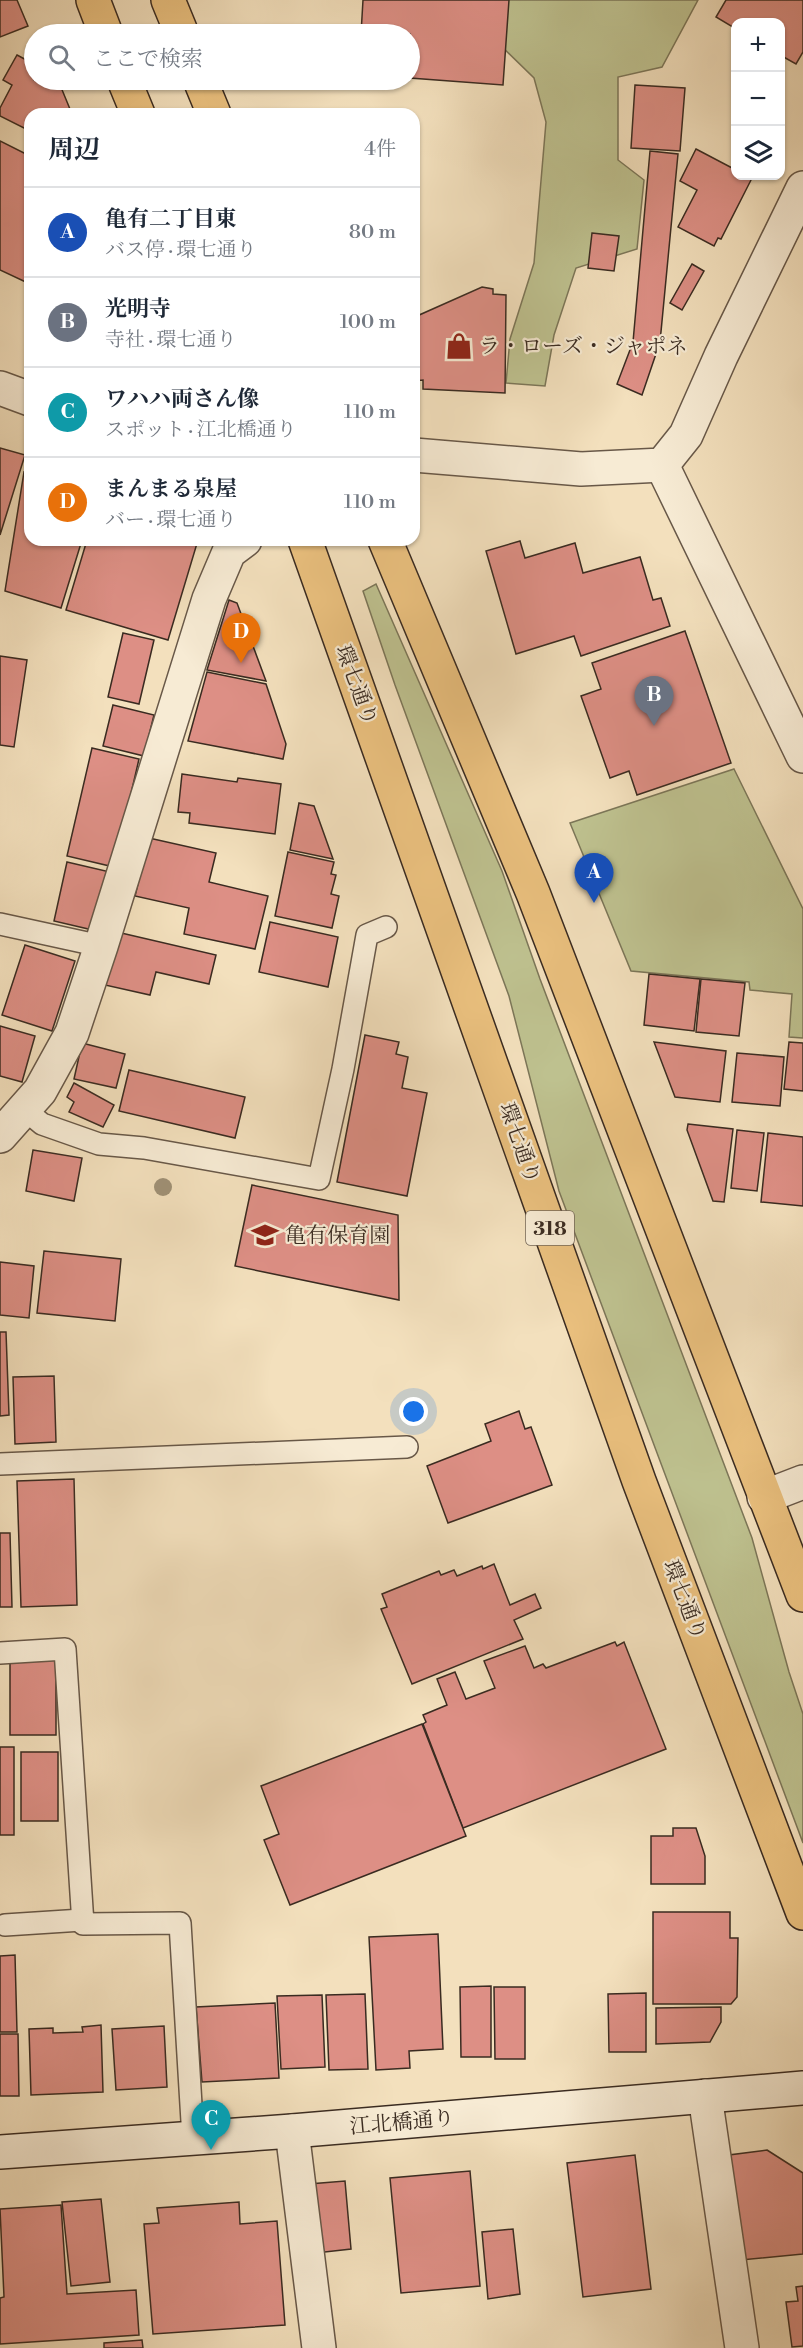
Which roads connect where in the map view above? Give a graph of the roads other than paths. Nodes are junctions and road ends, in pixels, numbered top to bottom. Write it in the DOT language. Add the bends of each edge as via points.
graph roads {
  1 [pos="93,0"];
  2 [pos="168,0"];
  3 [pos="102,24"];
  4 [pos="178,24"];
  5 [pos="128,90"];
  6 [pos="204,90"];
  7 [pos="136,108"];
  8 [pos="211,108"];
  9 [pos="803,188"];
  10 [pos="0,388"];
  11 [pos="24,397"];
  12 [pos="420,455"];
  13 [pos="662,465"];
  14 [pos="237,546"];
  15 [pos="307,546"];
  16 [pos="388,546"];
  17 [pos="803,756"];
  18 [pos="0,924"];
  19 [pos="386,927"];
  20 [pos="101,945"];
  21 [pos="24,1109"];
  22 [pos="0,1136"];
  23 [pos="406,1447"];
  24 [pos="0,1464"];
  25 [pos="803,1482"];
  26 [pos="764,1497"];
  27 [pos="803,1595"];
  28 [pos="0,1653"];
  29 [pos="803,1913"];
  30 [pos="82,1920"];
  31 [pos="5,1925"];
  32 [pos="803,2088"];
  33 [pos="705,2096"];
  34 [pos="292,2131"];
  35 [pos="193,2138"];
  36 [pos="0,2152"];
  37 [pos="318,2348"];
  38 [pos="742,2348"];
  1 -- 3 [label="main road"];
  2 -- 4 [label="main road"];
  5 -- 7 [label="main road"];
  6 -- 8 [label="main road"];
  9 -- 13 [label="street" via="686,435"];
  10 -- 11 [label="street"];
  12 -- 13 [label="street" via="581,469"];
  13 -- 17 [label="street"];
  14 -- 20 [label="street" via="229,552 209,599"];
  15 -- 29 [label="main road, 環七通り / 318" via="639,1481"];
  16 -- 26 [label="main road" via="533,893"];
  18 -- 20 [label="lane"];
  19 -- 21 [label="lane" via="367,935 319,1179 144,1148 99,1144 42,1124"];
  20 -- 21 [label="street" via="72,1033 40,1091"];
  21 -- 22 [label="street"];
  23 -- 24 [label="lane"];
  25 -- 26 [label="street"];
  26 -- 27 [label="main road"];
  28 -- 30 [label="lane" via="65,1649"];
  30 -- 31 [label="lane"];
  30 -- 35 [label="lane" via="83,1924 180,1923"];
  32 -- 33 [label="street, 江北橋通り"];
  33 -- 34 [label="street, 江北橋通り"];
  33 -- 38 [label="street"];
  34 -- 35 [label="street, 江北橋通り"];
  34 -- 37 [label="street"];
  35 -- 36 [label="street, 江北橋通り"];
}
